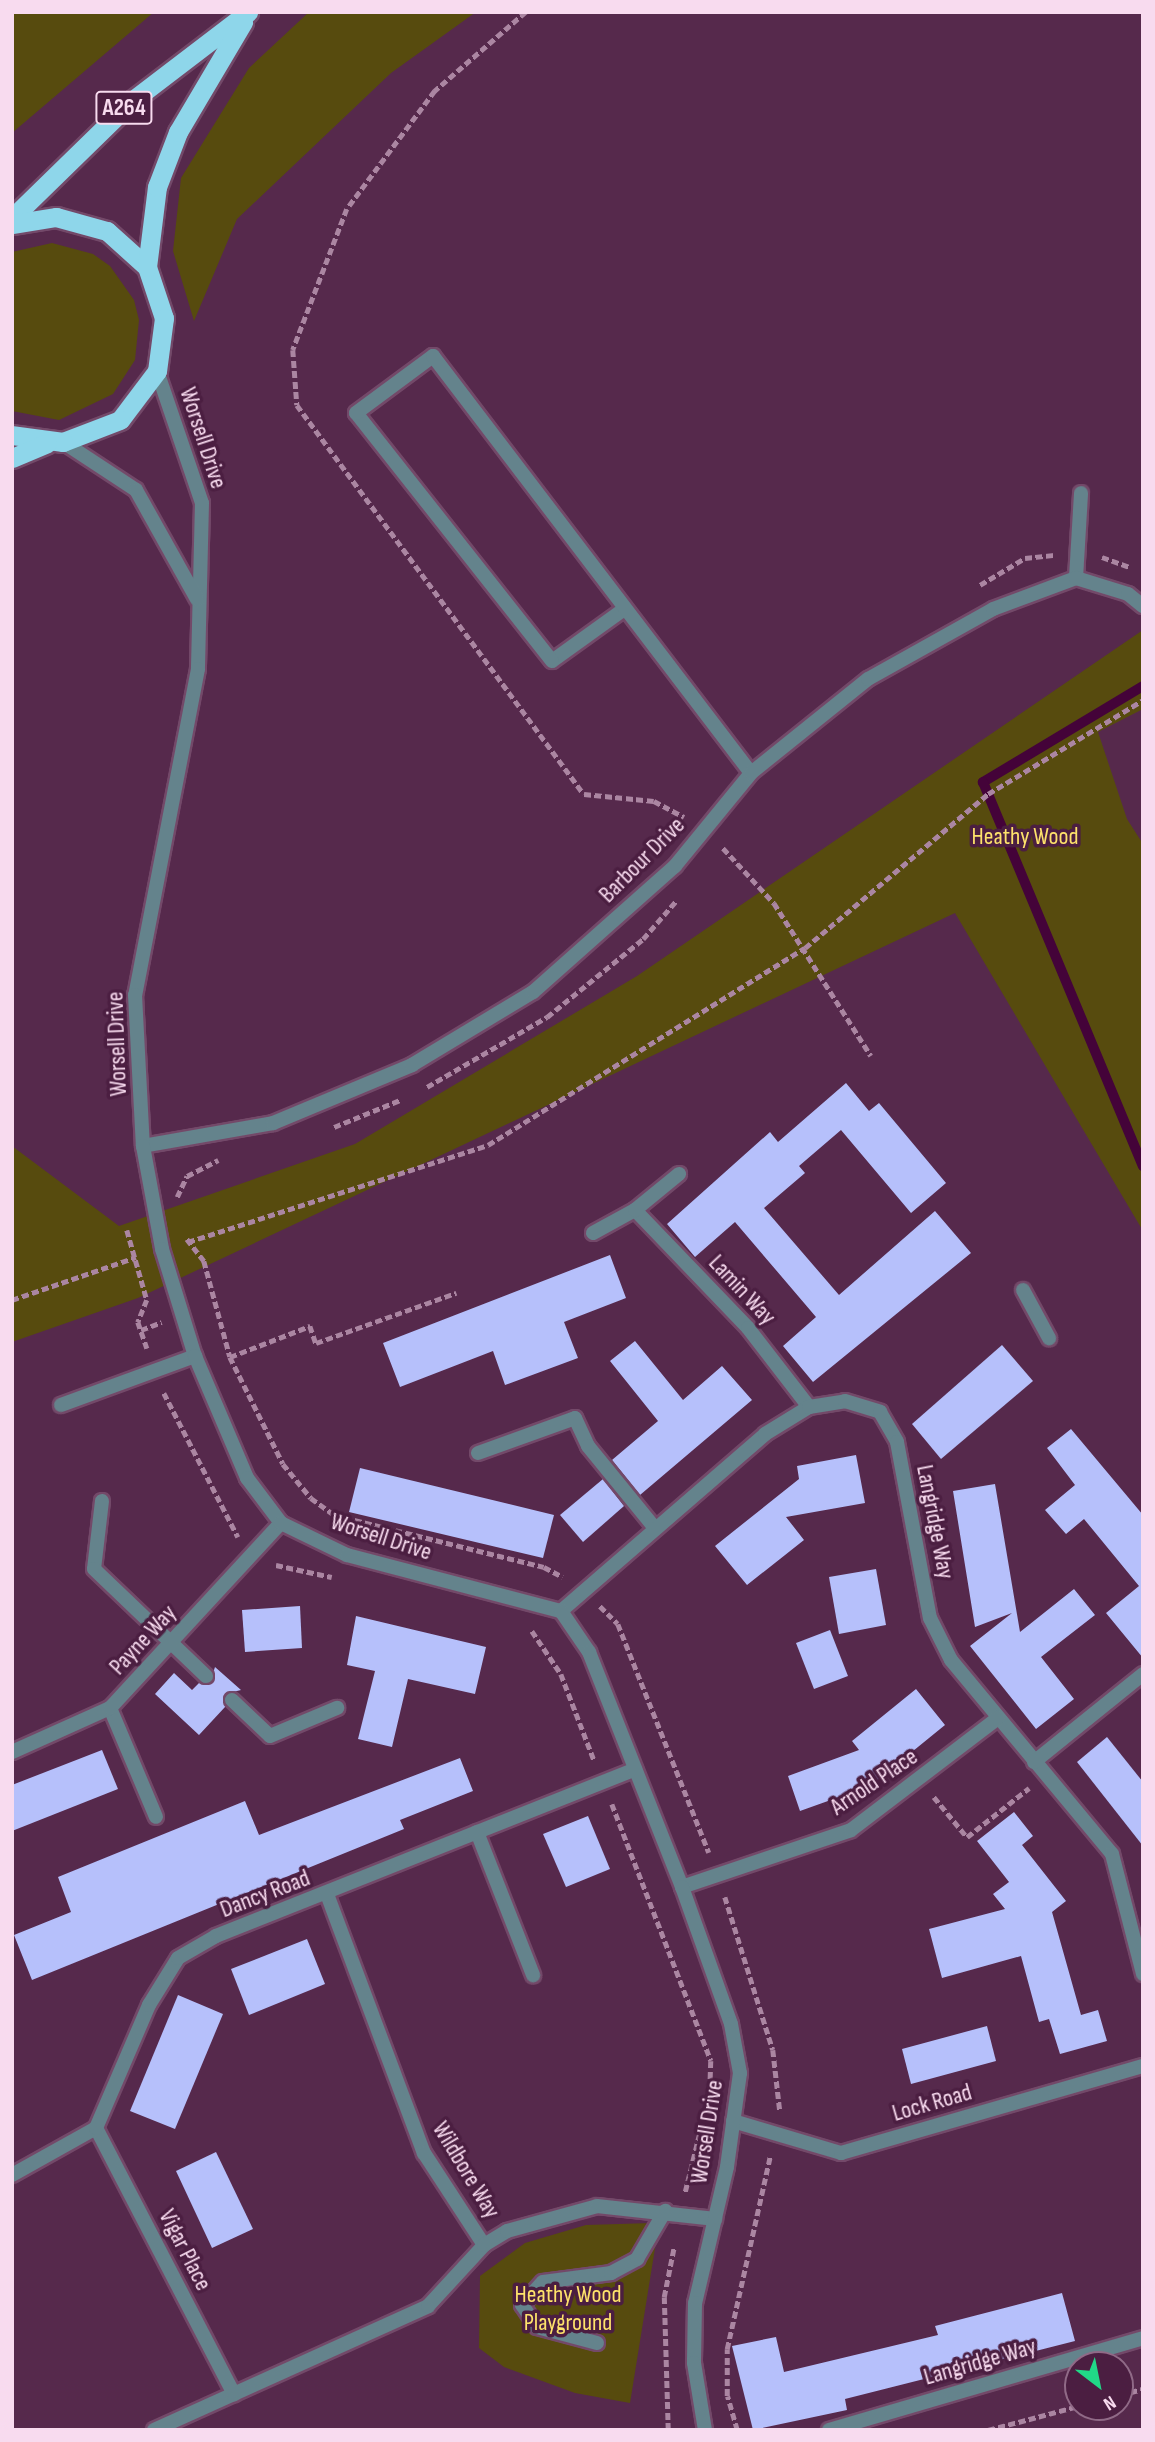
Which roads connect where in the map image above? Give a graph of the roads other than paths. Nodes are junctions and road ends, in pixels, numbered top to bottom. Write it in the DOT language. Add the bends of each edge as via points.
graph roads {
  1 [pos="249,12"];
  2 [pos="12,218"];
  3 [pos="12,224"];
  4 [pos="146,267"];
  5 [pos="157,371"];
  6 [pos="12,435"];
  7 [pos="55,442"];
  8 [pos="12,458"];
  9 [pos="1082,494"];
  10 [pos="1076,579"];
  11 [pos="199,604"];
  12 [pos="1143,606"];
  13 [pos="623,610"];
  14 [pos="751,773"];
  15 [pos="143,1146"];
  16 [pos="679,1174"];
  17 [pos="635,1210"];
  18 [pos="593,1233"];
  19 [pos="1023,1290"];
  20 [pos="1049,1338"];
  21 [pos="195,1356"];
  22 [pos="61,1405"];
  23 [pos="809,1406"];
  24 [pos="478,1453"];
  25 [pos="102,1501"];
  26 [pos="281,1523"];
  27 [pos="654,1527"];
  28 [pos="561,1611"];
  29 [pos="171,1644"];
  30 [pos="1143,1674"];
  31 [pos="206,1676"];
  32 [pos="232,1700"];
  33 [pos="110,1708"];
  34 [pos="337,1708"];
  35 [pos="998,1718"];
  36 [pos="12,1752"];
  37 [pos="1034,1762"];
  38 [pos="635,1769"];
  39 [pos="156,1817"];
  40 [pos="477,1832"];
  41 [pos="682,1887"];
  42 [pos="327,1894"];
  43 [pos="1143,1974"];
  44 [pos="533,1975"];
  45 [pos="1143,2066"];
  46 [pos="733,2121"];
  47 [pos="96,2128"];
  48 [pos="12,2175"];
  49 [pos="673,2212"];
  50 [pos="715,2219"];
  51 [pos="484,2245"];
  52 [pos="1143,2339"];
  53 [pos="597,2343"];
  54 [pos="234,2394"];
  55 [pos="154,2430"];
  56 [pos="705,2430"];
  57 [pos="829,2430"];
  1 -- 2 [label="highway, A264" via="133,100"];
  1 -- 4 [label="highway, A264" via="178,132 157,187"];
  3 -- 4 [label="highway" via="56,217 82,221 129,247"];
  4 -- 5 [label="highway" via="164,318"];
  5 -- 7 [label="highway" via="120,420"];
  5 -- 11 [label="street, Worsell Drive" via="202,503"];
  6 -- 7 [label="highway"];
  7 -- 8 [label="highway"];
  7 -- 11 [label="street, Worsell Drive" via="136,490"];
  9 -- 10 [label="street"];
  10 -- 12 [label="street" via="1128,594"];
  10 -- 14 [label="street, Barbour Drive" via="993,609 868,679"];
  11 -- 15 [label="street, Worsell Drive" via="198,669 135,995"];
  13 -- 13 [label="street" via="433,356 356,413 552,661"];
  13 -- 14 [label="street"];
  14 -- 15 [label="street, Barbour Drive" via="675,866 522,999 412,1065 273,1123"];
  15 -- 21 [label="street, Worsell Drive" via="162,1248"];
  16 -- 17 [label="street"];
  17 -- 18 [label="street"];
  17 -- 23 [label="street, Lamin Way" via="748,1328"];
  19 -- 20 [label="street"];
  21 -- 22 [label="street"];
  21 -- 26 [label="street, Worsell Drive" via="247,1478"];
  23 -- 27 [label="street, Langridge Way" via="765,1434"];
  23 -- 35 [label="street, Langridge Way" via="845,1401 880,1412 897,1442 930,1618 951,1660"];
  24 -- 27 [label="street" via="575,1418 588,1446"];
  25 -- 29 [label="street" via="94,1569"];
  26 -- 28 [label="street, Worsell Drive" via="347,1555"];
  26 -- 29 [label="street, Payne Way"];
  27 -- 28 [label="street, Langridge Way"];
  28 -- 38 [label="street, Worsell Drive" via="589,1652"];
  29 -- 31 [label="street"];
  29 -- 33 [label="street, Payne Way"];
  30 -- 37 [label="street"];
  32 -- 34 [label="street" via="270,1735"];
  33 -- 36 [label="street, Payne Way"];
  33 -- 39 [label="street"];
  35 -- 37 [label="street, Langridge Way"];
  35 -- 41 [label="street, Arnold Place" via="851,1830"];
  37 -- 43 [label="street, Langridge Way" via="1112,1854"];
  38 -- 40 [label="street, Dancy Road"];
  38 -- 41 [label="street, Worsell Drive"];
  40 -- 42 [label="street, Dancy Road"];
  40 -- 44 [label="street"];
  41 -- 46 [label="street, Worsell Drive" via="731,2024 740,2073"];
  42 -- 47 [label="street, Dancy Road" via="216,1936 178,1958 149,2005"];
  42 -- 51 [label="street, Wildbore Way" via="424,2153"];
  45 -- 46 [label="street, Lock Road" via="841,2153"];
  46 -- 50 [label="street, Worsell Drive"];
  47 -- 48 [label="street"];
  47 -- 54 [label="street, Vigar Place"];
  49 -- 50 [label="street, Wildbore Way"];
  49 -- 51 [label="street, Wildbore Way" via="597,2206 507,2231"];
  49 -- 53 [label="street" via="636,2259 611,2273 543,2282 522,2305 537,2327"];
  50 -- 56 [label="street, Worsell Drive" via="695,2303 694,2363"];
  51 -- 54 [label="street" via="428,2306"];
  52 -- 57 [label="street, Langridge Way"];
  54 -- 55 [label="street"];
}
